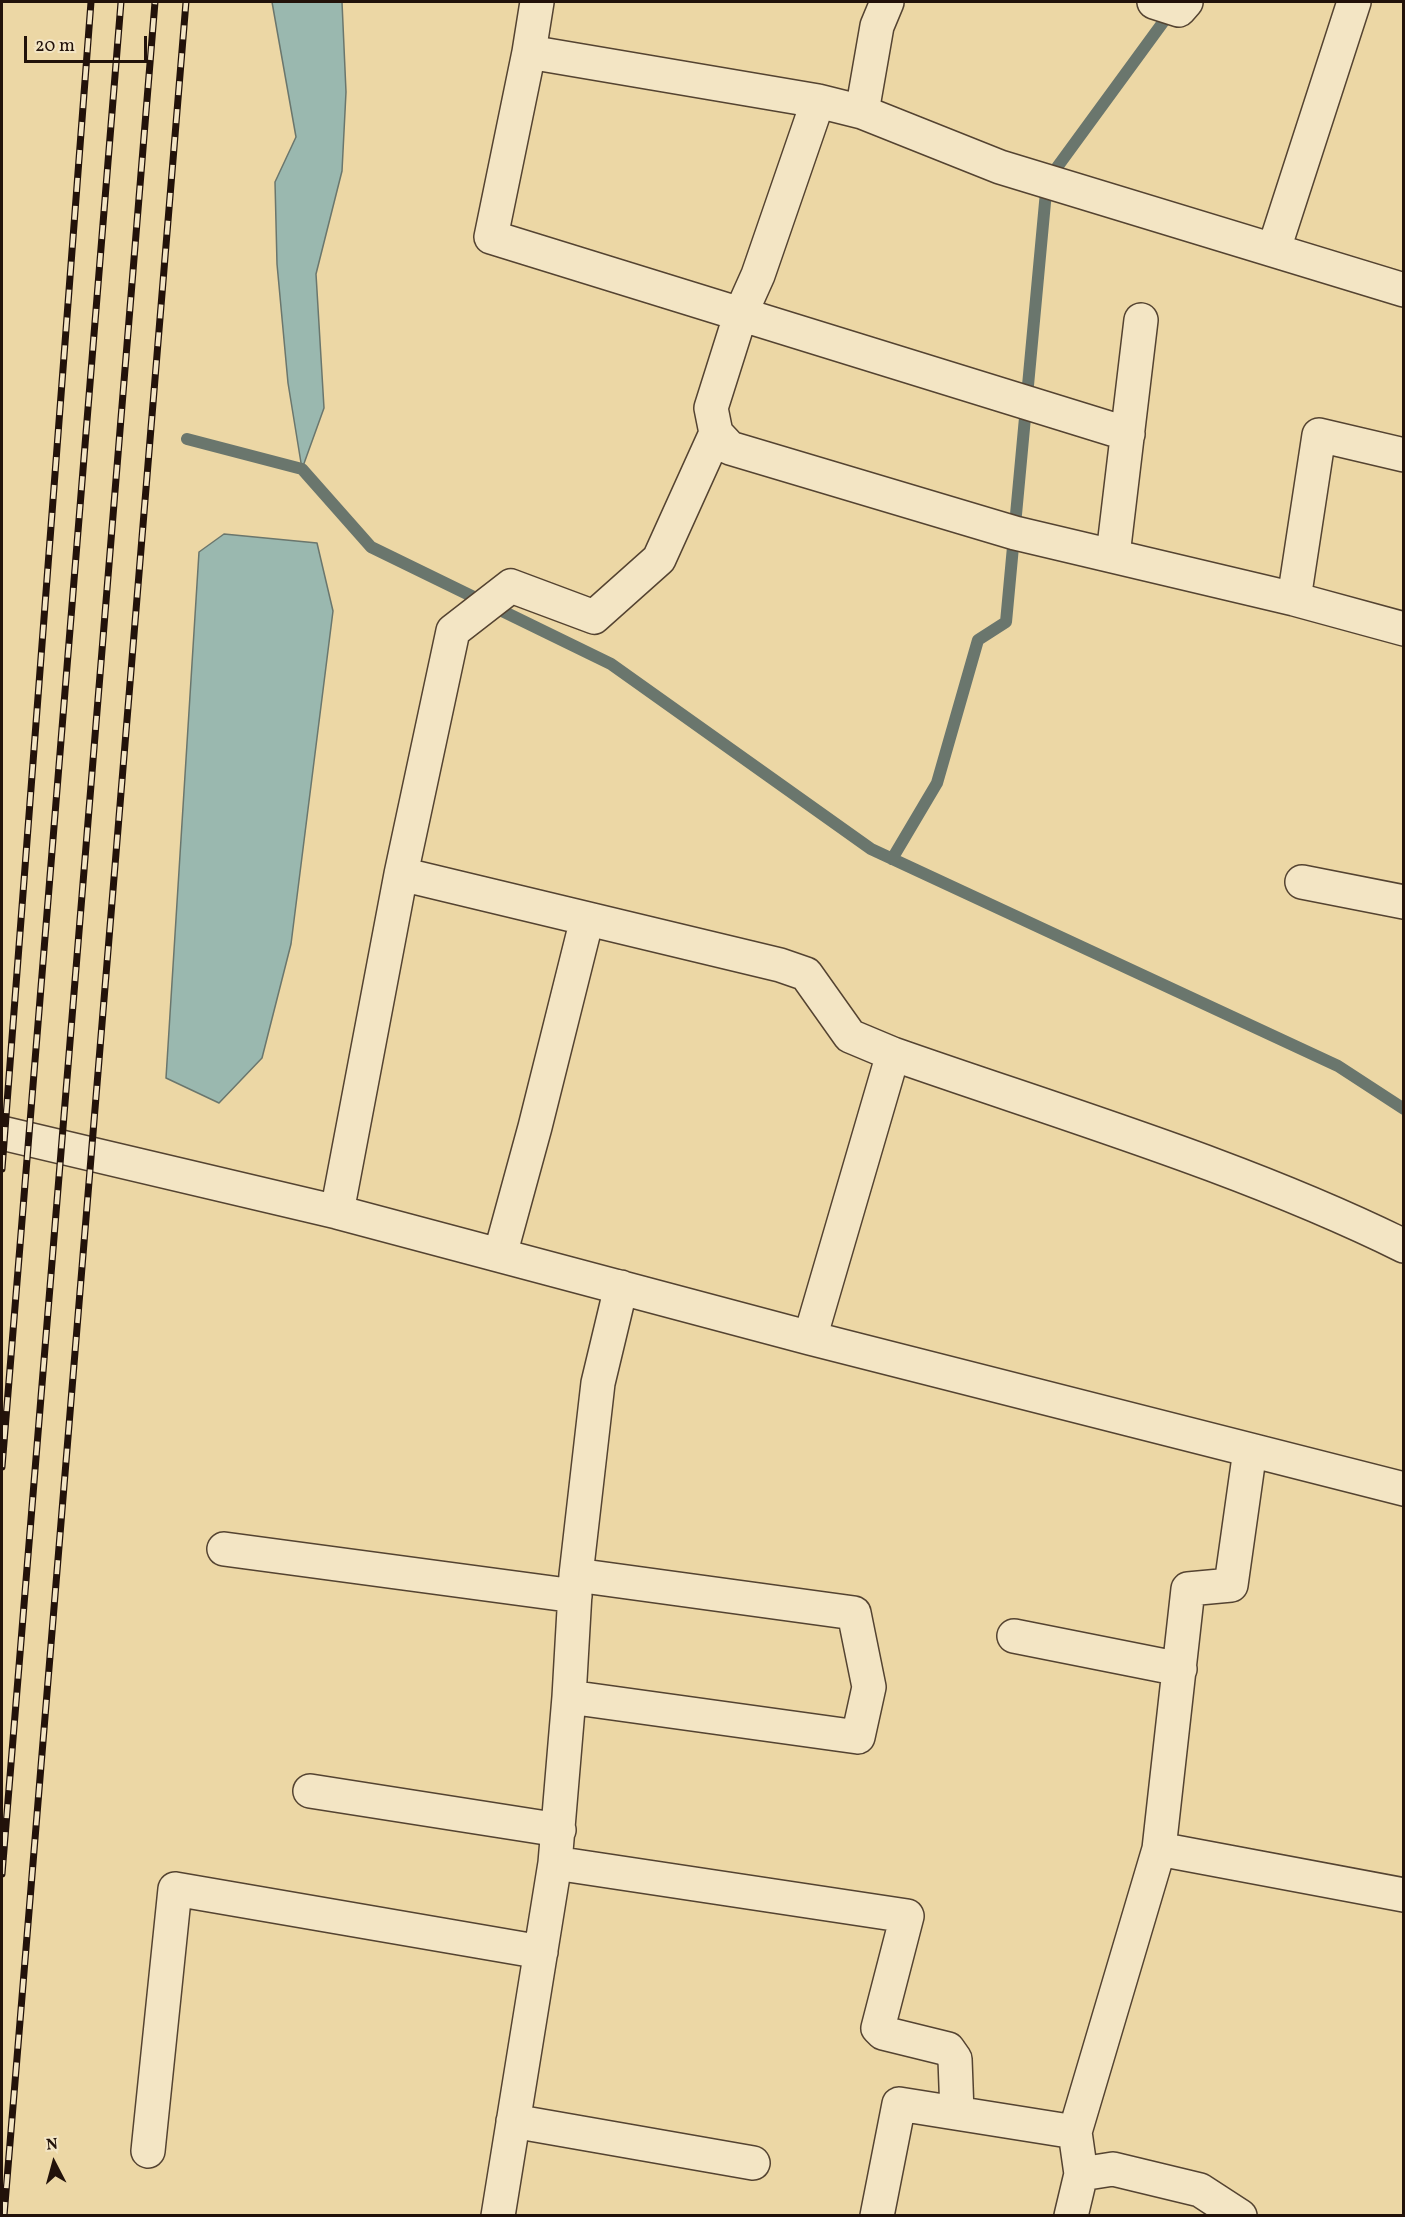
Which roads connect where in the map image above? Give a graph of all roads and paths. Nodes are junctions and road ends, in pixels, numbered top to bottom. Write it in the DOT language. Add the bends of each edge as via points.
graph roads {
  1 [pos="537,2"];
  2 [pos="887,2"];
  3 [pos="1154,2"];
  4 [pos="1186,2"];
  5 [pos="1354,2"];
  6 [pos="529,52"];
  7 [pos="818,101"];
  8 [pos="862,112"];
  9 [pos="1274,249"];
  10 [pos="1404,290"];
  11 [pos="741,313"];
  12 [pos="1141,320"];
  13 [pos="716,433"];
  14 [pos="1128,434"];
  15 [pos="1404,455"];
  16 [pos="1113,555"];
  17 [pos="1294,599"];
  18 [pos="1404,629"];
  19 [pos="401,874"];
  20 [pos="1302,882"];
  21 [pos="1404,902"];
  22 [pos="587,919"];
  23 [pos="893,1054"];
  24 [pos="2,1133"];
  25 [pos="337,1212"];
  26 [pos="1404,1246"];
  27 [pos="500,1255"];
  28 [pos="621,1287"];
  29 [pos="810,1338"];
  30 [pos="1250,1450"];
  31 [pos="1404,1489"];
  32 [pos="224,1550"];
  33 [pos="575,1585"];
  34 [pos="1014,1636"];
  35 [pos="1180,1669"];
  36 [pos="569,1697"];
  37 [pos="310,1791"];
  38 [pos="559,1830"];
  39 [pos="1159,1849"];
  40 [pos="555,1863"];
  41 [pos="1404,1895"];
  42 [pos="541,1952"];
  43 [pos="957,2114"];
  44 [pos="513,2121"];
  45 [pos="1076,2132"];
  46 [pos="148,2151"];
  47 [pos="753,2163"];
  48 [pos="1081,2174"];
  49 [pos="498,2216"];
  50 [pos="878,2216"];
  51 [pos="1071,2216"];
  52 [pos="1240,2216"];
  1 -- 6 [label="street"];
  2 -- 8 [label="street" via="878,26"];
  3 -- 4 [label="street" via="1179,10"];
  5 -- 9 [label="street"];
  6 -- 7 [label="street"];
  6 -- 11 [label="street" via="491,237"];
  7 -- 8 [label="street"];
  7 -- 11 [label="street" via="758,275"];
  8 -- 9 [label="street" via="1000,167"];
  9 -- 10 [label="street"];
  11 -- 13 [label="street" via="711,408"];
  11 -- 14 [label="street"];
  12 -- 14 [label="street"];
  13 -- 16 [label="street" via="730,448 1015,533"];
  13 -- 19 [label="street" via="659,559 594,617 512,586 453,631"];
  14 -- 16 [label="street"];
  15 -- 17 [label="street" via="1319,435"];
  16 -- 17 [label="street"];
  17 -- 18 [label="street"];
  19 -- 22 [label="street"];
  19 -- 25 [label="street"];
  20 -- 21 [label="street"];
  22 -- 23 [label="street" via="806,974 850,1036"];
  22 -- 27 [label="street"];
  23 -- 26 [label="street" via="1265,1186 1340,1215"];
  23 -- 29 [label="street"];
  24 -- 25 [label="street"];
  25 -- 27 [label="street"];
  27 -- 28 [label="street"];
  28 -- 29 [label="street"];
  28 -- 33 [label="street" via="598,1383"];
  29 -- 30 [label="street"];
  30 -- 31 [label="street"];
  30 -- 35 [label="street" via="1231,1585 1188,1589"];
  32 -- 33 [label="street"];
  33 -- 36 [label="street"];
  33 -- 36 [label="street" via="854,1613 869,1687 858,1737"];
  34 -- 35 [label="street"];
  35 -- 39 [label="street"];
  36 -- 38 [label="street"];
  37 -- 38 [label="street"];
  38 -- 40 [label="street"];
  39 -- 41 [label="street"];
  39 -- 45 [label="street"];
  40 -- 42 [label="street"];
  40 -- 43 [label="street" via="907,1916 878,2028 883,2033 948,2049 955,2059"];
  42 -- 44 [label="street"];
  42 -- 46 [label="street" via="175,1889"];
  43 -- 45 [label="street"];
  43 -- 50 [label="street" via="899,2104"];
  44 -- 47 [label="street"];
  44 -- 49 [label="street"];
  45 -- 48 [label="street"];
  48 -- 51 [label="street"];
  48 -- 52 [label="street" via="1113,2169 1200,2190"];
}
